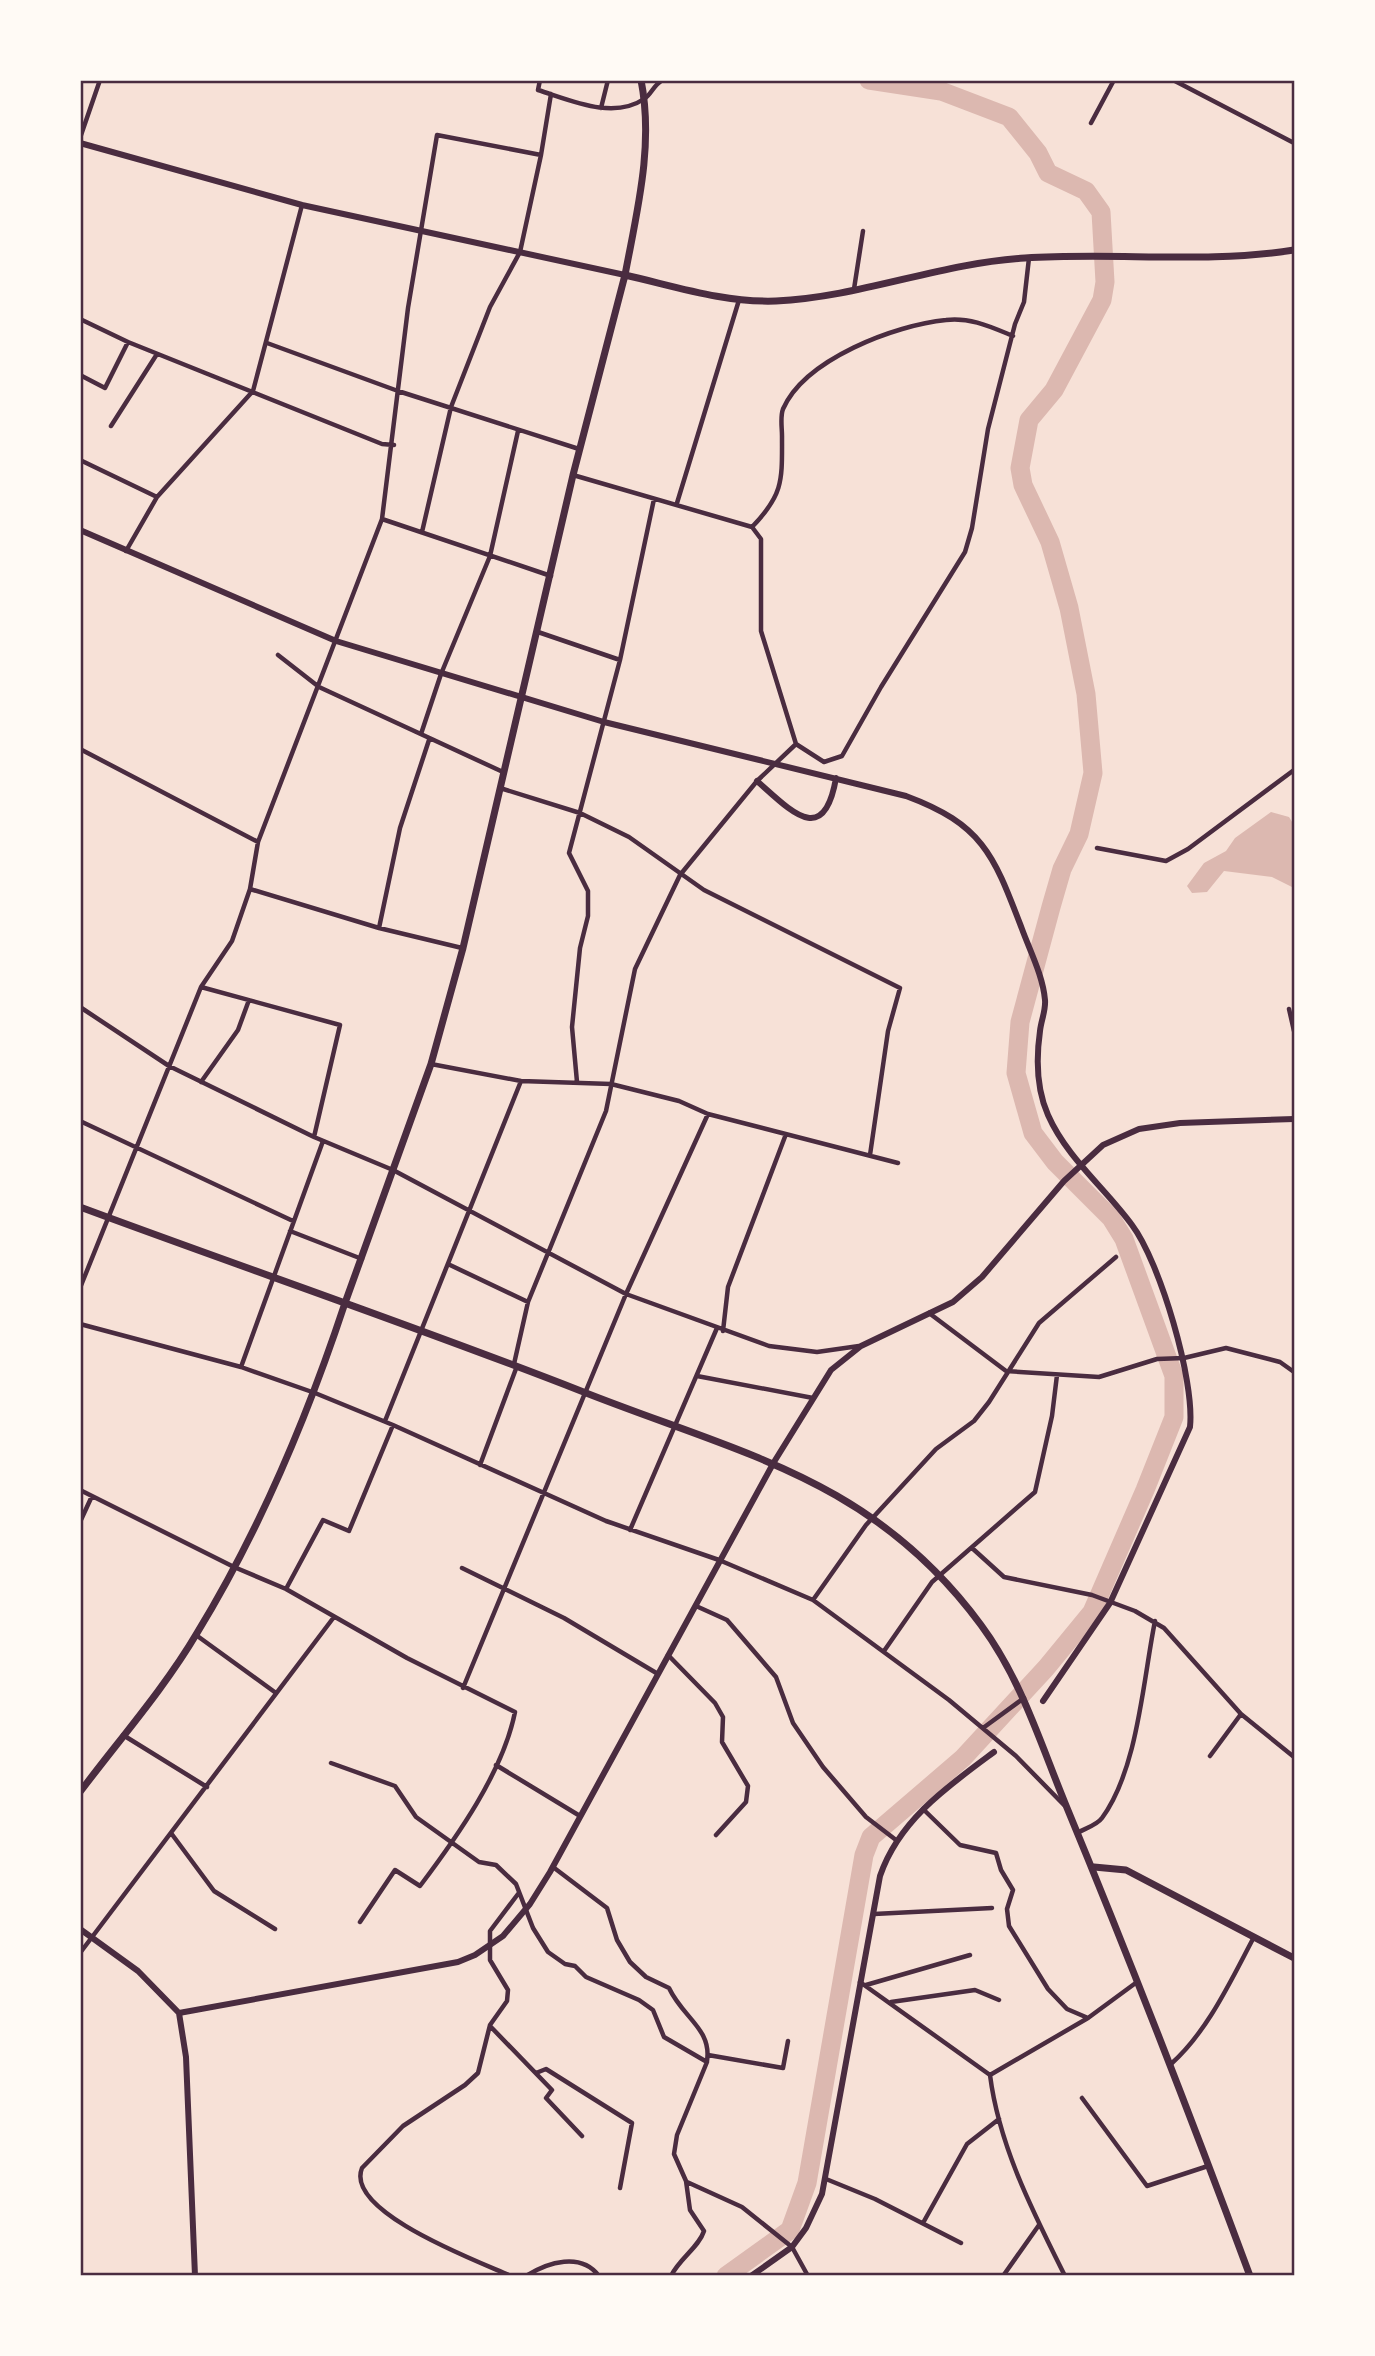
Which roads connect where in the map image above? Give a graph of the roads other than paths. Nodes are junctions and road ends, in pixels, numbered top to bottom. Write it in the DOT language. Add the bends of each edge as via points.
graph roads {
  1 [pos="100,80"];
  2 [pos="540,80"];
  3 [pos="608,80"];
  4 [pos="642,80"];
  5 [pos="663,80"];
  6 [pos="1114,80"];
  7 [pos="1174,80"];
  8 [pos="551,94"];
  9 [pos="645,99"];
  10 [pos="601,108"];
  11 [pos="1091,122"];
  12 [pos="80,141"];
  13 [pos="1294,143"];
  14 [pos="541,155"];
  15 [pos="302,205"];
  16 [pos="419,231"];
  17 [pos="863,231"];
  18 [pos="1294,250"];
  19 [pos="520,252"];
  20 [pos="1029,258"];
  21 [pos="625,275"];
  22 [pos="854,290"];
  23 [pos="739,300"];
  24 [pos="80,319"];
  25 [pos="1013,336"];
  26 [pos="128,342"];
  27 [pos="267,343"];
  28 [pos="157,354"];
  29 [pos="80,375"];
  30 [pos="253,391"];
  31 [pos="398,391"];
  32 [pos="451,407"];
  33 [pos="111,426"];
  34 [pos="518,431"];
  35 [pos="394,445"];
  36 [pos="580,449"];
  37 [pos="80,460"];
  38 [pos="573,475"];
  39 [pos="158,497"];
  40 [pos="654,499"];
  41 [pos="677,503"];
  42 [pos="382,519"];
  43 [pos="752,527"];
  44 [pos="80,530"];
  45 [pos="422,532"];
  46 [pos="127,551"];
  47 [pos="490,556"];
  48 [pos="551,576"];
  49 [pos="538,632"];
  50 [pos="336,640"];
  51 [pos="278,655"];
  52 [pos="620,660"];
  53 [pos="441,674"];
  54 [pos="318,687"];
  55 [pos="522,699"];
  56 [pos="604,722"];
  57 [pos="421,734"];
  58 [pos="429,740"];
  59 [pos="796,744"];
  60 [pos="80,749"];
  61 [pos="1294,770"];
  62 [pos="503,772"];
  63 [pos="836,778"];
  64 [pos="757,781"];
  65 [pos="500,787"];
  66 [pos="580,813"];
  67 [pos="258,842"];
  68 [pos="1097,848"];
  69 [pos="680,875"];
  70 [pos="250,889"];
  71 [pos="379,928"];
  72 [pos="463,948"];
  73 [pos="201,987"];
  74 [pos="249,1000"];
  75 [pos="80,1007"];
  76 [pos="1289,1009"];
  77 [pos="1294,1031"];
  78 [pos="431,1064"];
  79 [pos="169,1066"];
  80 [pos="522,1081"];
  81 [pos="201,1082"];
  82 [pos="577,1082"];
  83 [pos="611,1084"];
  84 [pos="708,1114"];
  85 [pos="1294,1118"];
  86 [pos="80,1121"];
  87 [pos="786,1134"];
  88 [pos="314,1137"];
  89 [pos="323,1141"];
  90 [pos="137,1146"];
  91 [pos="870,1155"];
  92 [pos="898,1163"];
  93 [pos="1081,1165"];
  94 [pos="393,1170"];
  95 [pos="80,1207"];
  96 [pos="470,1209"];
  97 [pos="108,1217"];
  98 [pos="293,1221"];
  99 [pos="290,1231"];
  100 [pos="547,1251"];
  101 [pos="1116,1257"];
  102 [pos="362,1259"];
  103 [pos="450,1265"];
  104 [pos="80,1270"];
  105 [pos="87,1273"];
  106 [pos="274,1277"];
  107 [pos="80,1288"];
  108 [pos="626,1293"];
  109 [pos="528,1302"];
  110 [pos="345,1303"];
  111 [pos="929,1312"];
  112 [pos="80,1324"];
  113 [pos="720,1329"];
  114 [pos="422,1330"];
  115 [pos="861,1346"];
  116 [pos="1184,1358"];
  117 [pos="516,1365"];
  118 [pos="241,1367"];
  119 [pos="1006,1371"];
  120 [pos="1294,1372"];
  121 [pos="1057,1375"];
  122 [pos="697,1376"];
  123 [pos="315,1393"];
  124 [pos="584,1393"];
  125 [pos="814,1398"];
  126 [pos="385,1421"];
  127 [pos="393,1425"];
  128 [pos="676,1426"];
  129 [pos="774,1462"];
  130 [pos="480,1465"];
  131 [pos="80,1490"];
  132 [pos="543,1493"];
  133 [pos="92,1496"];
  134 [pos="874,1517"];
  135 [pos="80,1522"];
  136 [pos="630,1530"];
  137 [pos="972,1548"];
  138 [pos="719,1560"];
  139 [pos="234,1567"];
  140 [pos="463,1568"];
  141 [pos="939,1576"];
  142 [pos="504,1587"];
  143 [pos="286,1589"];
  144 [pos="813,1600"];
  145 [pos="1110,1603"];
  146 [pos="696,1606"];
  147 [pos="334,1617"];
  148 [pos="1155,1621"];
  149 [pos="196,1635"];
  150 [pos="884,1651"];
  151 [pos="668,1655"];
  152 [pos="658,1674"];
  153 [pos="463,1688"];
  154 [pos="276,1693"];
  155 [pos="1024,1698"];
  156 [pos="1043,1701"];
  157 [pos="1241,1714"];
  158 [pos="982,1728"];
  159 [pos="123,1735"];
  160 [pos="994,1752"];
  161 [pos="1210,1756"];
  162 [pos="1294,1757"];
  163 [pos="331,1763"];
  164 [pos="496,1765"];
  165 [pos="207,1787"];
  166 [pos="80,1792"];
  167 [pos="1067,1807"];
  168 [pos="923,1809"];
  169 [pos="580,1816"];
  170 [pos="1079,1832"];
  171 [pos="171,1833"];
  172 [pos="716,1835"];
  173 [pos="896,1840"];
  174 [pos="453,1843"];
  175 [pos="1094,1867"];
  176 [pos="552,1870"];
  177 [pos="518,1895"];
  178 [pos="992,1908"];
  179 [pos="873,1914"];
  180 [pos="360,1922"];
  181 [pos="80,1929"];
  182 [pos="275,1929"];
  183 [pos="1254,1937"];
  184 [pos="92,1938"];
  185 [pos="80,1953"];
  186 [pos="970,1955"];
  187 [pos="1294,1958"];
  188 [pos="1139,1980"];
  189 [pos="862,1984"];
  190 [pos="999,2000"];
  191 [pos="890,2002"];
  192 [pos="179,2013"];
  193 [pos="1088,2018"];
  194 [pos="490,2025"];
  195 [pos="788,2041"];
  196 [pos="707,2059"];
  197 [pos="1171,2064"];
  198 [pos="536,2073"];
  199 [pos="990,2075"];
  200 [pos="1082,2098"];
  201 [pos="999,2119"];
  202 [pos="582,2136"];
  203 [pos="1209,2166"];
  204 [pos="826,2179"];
  205 [pos="686,2181"];
  206 [pos="620,2188"];
  207 [pos="923,2223"];
  208 [pos="1039,2225"];
  209 [pos="961,2242"];
  210 [pos="790,2245"];
  211 [pos="195,2276"];
  212 [pos="511,2276"];
  213 [pos="526,2276"];
  214 [pos="599,2276"];
  215 [pos="671,2276"];
  216 [pos="751,2276"];
  217 [pos="808,2276"];
  218 [pos="1003,2276"];
  219 [pos="1065,2276"];
  220 [pos="1250,2276"];
  1 -- 12 [label="street"];
  2 -- 8 [label="street" via="538,90"];
  3 -- 10 [label="street"];
  4 -- 9 [label="main road"];
  5 -- 9 [label="street"];
  6 -- 11 [label="street"];
  7 -- 13 [label="street"];
  8 -- 10 [label="street"];
  8 -- 14 [label="street"];
  9 -- 10 [label="street" via="615,109"];
  9 -- 21 [label="main road" via="643,175"];
  12 -- 15 [label="street"];
  14 -- 16 [label="street" via="437,135"];
  14 -- 19 [label="street"];
  15 -- 16 [label="street"];
  15 -- 27 [label="street"];
  16 -- 19 [label="street"];
  16 -- 31 [label="street"];
  17 -- 22 [label="street"];
  18 -- 20 [label="main road" via="1254,256"];
  19 -- 21 [label="street"];
  19 -- 32 [label="street" via="490,307"];
  20 -- 22 [label="main road" via="984,261"];
  20 -- 25 [label="street" via="1024,302"];
  21 -- 23 [label="main road"];
  21 -- 36 [label="main road"];
  22 -- 23 [label="main road" via="808,298"];
  23 -- 41 [label="street"];
  24 -- 26 [label="street"];
  25 -- 43 [label="street" via="977,321 947,320 841,351 795,390 782,411 780,488"];
  25 -- 59 [label="street" via="988,429 965,552 842,756 824,762"];
  26 -- 28 [label="street"];
  26 -- 29 [label="street" via="105,388"];
  27 -- 30 [label="street"];
  27 -- 31 [label="street"];
  28 -- 30 [label="street"];
  28 -- 33 [label="street"];
  30 -- 35 [label="street"];
  30 -- 39 [label="street"];
  31 -- 32 [label="street"];
  31 -- 35 [label="street"];
  32 -- 34 [label="street"];
  32 -- 45 [label="street"];
  34 -- 36 [label="street"];
  34 -- 47 [label="street"];
  35 -- 42 [label="street"];
  36 -- 38 [label="main road"];
  37 -- 39 [label="street"];
  38 -- 40 [label="street"];
  38 -- 48 [label="main road"];
  39 -- 46 [label="street"];
  40 -- 41 [label="street"];
  40 -- 52 [label="street"];
  41 -- 43 [label="street"];
  42 -- 45 [label="street"];
  42 -- 50 [label="street"];
  43 -- 59 [label="street" via="761,539 761,631"];
  44 -- 46 [label="street"];
  45 -- 47 [label="street"];
  46 -- 50 [label="street"];
  47 -- 48 [label="street"];
  47 -- 53 [label="street"];
  48 -- 49 [label="main road"];
  49 -- 52 [label="street"];
  49 -- 55 [label="main road"];
  50 -- 53 [label="street"];
  50 -- 54 [label="street"];
  51 -- 54 [label="street"];
  52 -- 56 [label="street"];
  53 -- 55 [label="street"];
  53 -- 57 [label="street"];
  54 -- 57 [label="street"];
  54 -- 67 [label="street"];
  55 -- 56 [label="street"];
  55 -- 62 [label="main road"];
  56 -- 63 [label="street"];
  56 -- 66 [label="street"];
  57 -- 58 [label="street"];
  58 -- 62 [label="street"];
  58 -- 71 [label="street" via="400,828"];
  59 -- 64 [label="street"];
  60 -- 67 [label="street"];
  61 -- 68 [label="street" via="1166,861"];
  62 -- 65 [label="main road"];
  63 -- 64 [label="street" via="826,813 805,818"];
  63 -- 93 [label="street" via="936,807 964,825 989,853 1003,876 1039,973 1045,1001 1038,1057 1042,1097 1064,1144"];
  64 -- 69 [label="street"];
  65 -- 66 [label="street"];
  65 -- 72 [label="main road"];
  66 -- 69 [label="street" via="629,837"];
  66 -- 82 [label="street" via="569,853 588,891 572,1027"];
  67 -- 70 [label="street"];
  69 -- 83 [label="street" via="635,969"];
  69 -- 91 [label="street" via="900,988 888,1031"];
  70 -- 71 [label="street"];
  70 -- 73 [label="street" via="232,941"];
  71 -- 72 [label="street"];
  72 -- 78 [label="main road"];
  73 -- 74 [label="street"];
  73 -- 79 [label="street"];
  74 -- 81 [label="street" via="238,1030"];
  74 -- 88 [label="street" via="340,1025"];
  75 -- 79 [label="street"];
  76 -- 77 [label="street"];
  78 -- 80 [label="street"];
  78 -- 94 [label="main road"];
  79 -- 81 [label="street"];
  79 -- 90 [label="street"];
  80 -- 82 [label="street"];
  80 -- 96 [label="street"];
  81 -- 88 [label="street"];
  82 -- 83 [label="street"];
  83 -- 84 [label="street" via="679,1101"];
  83 -- 100 [label="street" via="584,1170"];
  84 -- 87 [label="street"];
  84 -- 108 [label="street"];
  85 -- 93 [label="street" via="1139,1129 1103,1145"];
  86 -- 90 [label="street"];
  87 -- 91 [label="street"];
  87 -- 113 [label="street" via="727,1287"];
  88 -- 89 [label="street"];
  89 -- 94 [label="street"];
  89 -- 98 [label="street"];
  90 -- 97 [label="street"];
  90 -- 98 [label="street"];
  91 -- 92 [label="street"];
  93 -- 111 [label="street" via="982,1277 953,1301"];
  93 -- 116 [label="street" via="1133,1226 1148,1251"];
  94 -- 96 [label="street"];
  94 -- 102 [label="main road"];
  95 -- 97 [label="main road"];
  96 -- 100 [label="street"];
  96 -- 103 [label="street"];
  97 -- 105 [label="street"];
  97 -- 106 [label="main road"];
  98 -- 99 [label="street"];
  99 -- 102 [label="street"];
  99 -- 106 [label="street"];
  100 -- 108 [label="street"];
  100 -- 109 [label="street"];
  101 -- 119 [label="street" via="1039,1323"];
  102 -- 110 [label="main road"];
  103 -- 109 [label="street"];
  103 -- 114 [label="street"];
  104 -- 105 [label="street"];
  105 -- 107 [label="street"];
  106 -- 110 [label="main road"];
  106 -- 118 [label="street"];
  108 -- 113 [label="street"];
  108 -- 124 [label="street"];
  109 -- 117 [label="street"];
  110 -- 114 [label="main road"];
  110 -- 123 [label="main road"];
  111 -- 115 [label="street"];
  111 -- 119 [label="street"];
  112 -- 118 [label="street"];
  113 -- 115 [label="street" via="769,1346 817,1352"];
  113 -- 122 [label="street"];
  114 -- 117 [label="main road"];
  114 -- 126 [label="street"];
  115 -- 125 [label="street" via="831,1370"];
  116 -- 120 [label="street" via="1226,1348 1280,1362"];
  116 -- 121 [label="street" via="1157,1359 1099,1377"];
  116 -- 145 [label="street" via="1193,1404 1190,1427"];
  117 -- 124 [label="main road"];
  117 -- 130 [label="street"];
  118 -- 123 [label="street"];
  119 -- 121 [label="street"];
  119 -- 134 [label="street" via="974,1420 936,1449"];
  121 -- 137 [label="street" via="1035,1492"];
  122 -- 125 [label="street"];
  122 -- 128 [label="street"];
  123 -- 126 [label="street"];
  123 -- 139 [label="main road"];
  124 -- 128 [label="main road"];
  124 -- 132 [label="street"];
  125 -- 129 [label="street"];
  126 -- 127 [label="street"];
  127 -- 130 [label="street"];
  127 -- 143 [label="street" via="349,1531 323,1520"];
  128 -- 129 [label="main road"];
  128 -- 136 [label="street"];
  129 -- 134 [label="main road"];
  129 -- 138 [label="street"];
  130 -- 132 [label="street"];
  131 -- 133 [label="street"];
  132 -- 136 [label="street"];
  132 -- 142 [label="street"];
  133 -- 135 [label="street"];
  133 -- 139 [label="street"];
  134 -- 141 [label="main road"];
  134 -- 144 [label="street"];
  136 -- 138 [label="street"];
  137 -- 141 [label="street"];
  137 -- 145 [label="street" via="1004,1577"];
  138 -- 144 [label="street"];
  138 -- 146 [label="street"];
  139 -- 143 [label="street"];
  139 -- 149 [label="main road"];
  140 -- 142 [label="street"];
  141 -- 150 [label="street"];
  141 -- 155 [label="main road" via="982,1626"];
  142 -- 152 [label="street"];
  142 -- 153 [label="street"];
  143 -- 147 [label="street"];
  144 -- 150 [label="street"];
  145 -- 148 [label="street"];
  145 -- 156 [label="street"];
  146 -- 151 [label="street"];
  146 -- 173 [label="street" via="727,1620 776,1677 793,1723 823,1767 866,1817"];
  147 -- 153 [label="street"];
  147 -- 154 [label="street"];
  148 -- 157 [label="street"];
  148 -- 170 [label="street" via="1130,1753 1118,1789 1100,1821"];
  149 -- 154 [label="street"];
  149 -- 159 [label="main road"];
  150 -- 158 [label="street"];
  151 -- 152 [label="street"];
  151 -- 172 [label="street" via="715,1703 723,1717 722,1742 748,1786 746,1802"];
  152 -- 169 [label="street"];
  153 -- 164 [label="street" via="516,1712"];
  154 -- 165 [label="street"];
  155 -- 158 [label="street"];
  155 -- 167 [label="main road"];
  157 -- 161 [label="street"];
  157 -- 162 [label="street"];
  158 -- 167 [label="street"];
  159 -- 165 [label="street"];
  159 -- 166 [label="main road"];
  160 -- 168 [label="street"];
  163 -- 174 [label="street" via="395,1786 416,1817"];
  164 -- 169 [label="street"];
  164 -- 174 [label="street"];
  165 -- 171 [label="street"];
  167 -- 170 [label="main road"];
  168 -- 173 [label="street"];
  168 -- 193 [label="street" via="960,1845 996,1853 1013,1890 1007,1909 1009,1926 1048,1989 1067,2009"];
  169 -- 176 [label="street"];
  170 -- 175 [label="main road"];
  171 -- 182 [label="street" via="214,1891"];
  171 -- 184 [label="street"];
  173 -- 179 [label="street" via="880,1877"];
  174 -- 177 [label="street" via="478,1862 496,1865 516,1884"];
  174 -- 180 [label="street" via="420,1886 395,1870"];
  175 -- 183 [label="main road" via="1126,1870"];
  175 -- 188 [label="main road"];
  176 -- 192 [label="street" via="503,1936 458,1962"];
  176 -- 196 [label="street" via="607,1908 629,1962 669,1988 706,2037"];
  177 -- 194 [label="street" via="490,1931 490,1960 508,1990 507,2001"];
  177 -- 196 [label="street" via="548,1952 586,1977 639,2000 653,2010 664,2037"];
  178 -- 179 [label="street"];
  179 -- 189 [label="street"];
  181 -- 184 [label="street"];
  183 -- 187 [label="main road"];
  183 -- 197 [label="street" via="1221,1998"];
  184 -- 185 [label="street"];
  184 -- 192 [label="street" via="138,1971"];
  186 -- 189 [label="street"];
  188 -- 193 [label="street"];
  188 -- 197 [label="main road"];
  189 -- 191 [label="street"];
  189 -- 204 [label="street"];
  190 -- 191 [label="street" via="975,1990"];
  191 -- 199 [label="street"];
  192 -- 211 [label="street" via="186,2057"];
  193 -- 199 [label="street"];
  194 -- 198 [label="street"];
  194 -- 212 [label="street" via="478,2073 403,2126 359,2176 363,2191 395,2220"];
  195 -- 196 [label="street" via="783,2068"];
  196 -- 205 [label="street" via="677,2135 674,2154"];
  197 -- 203 [label="main road"];
  198 -- 202 [label="street" via="552,2090 545,2098"];
  198 -- 206 [label="street" via="546,2069 632,2123"];
  199 -- 201 [label="street"];
  200 -- 203 [label="street" via="1147,2186"];
  201 -- 207 [label="street" via="967,2144"];
  201 -- 208 [label="street"];
  203 -- 220 [label="main road"];
  204 -- 207 [label="street"];
  204 -- 210 [label="street" via="806,2228"];
  205 -- 210 [label="street" via="742,2207"];
  205 -- 215 [label="street" via="690,2210 704,2231 676,2263"];
  207 -- 209 [label="street"];
  208 -- 218 [label="street"];
  208 -- 219 [label="street"];
  210 -- 216 [label="street"];
  210 -- 217 [label="street"];
  213 -- 214 [label="street" via="563,2262 591,2266"];
}
